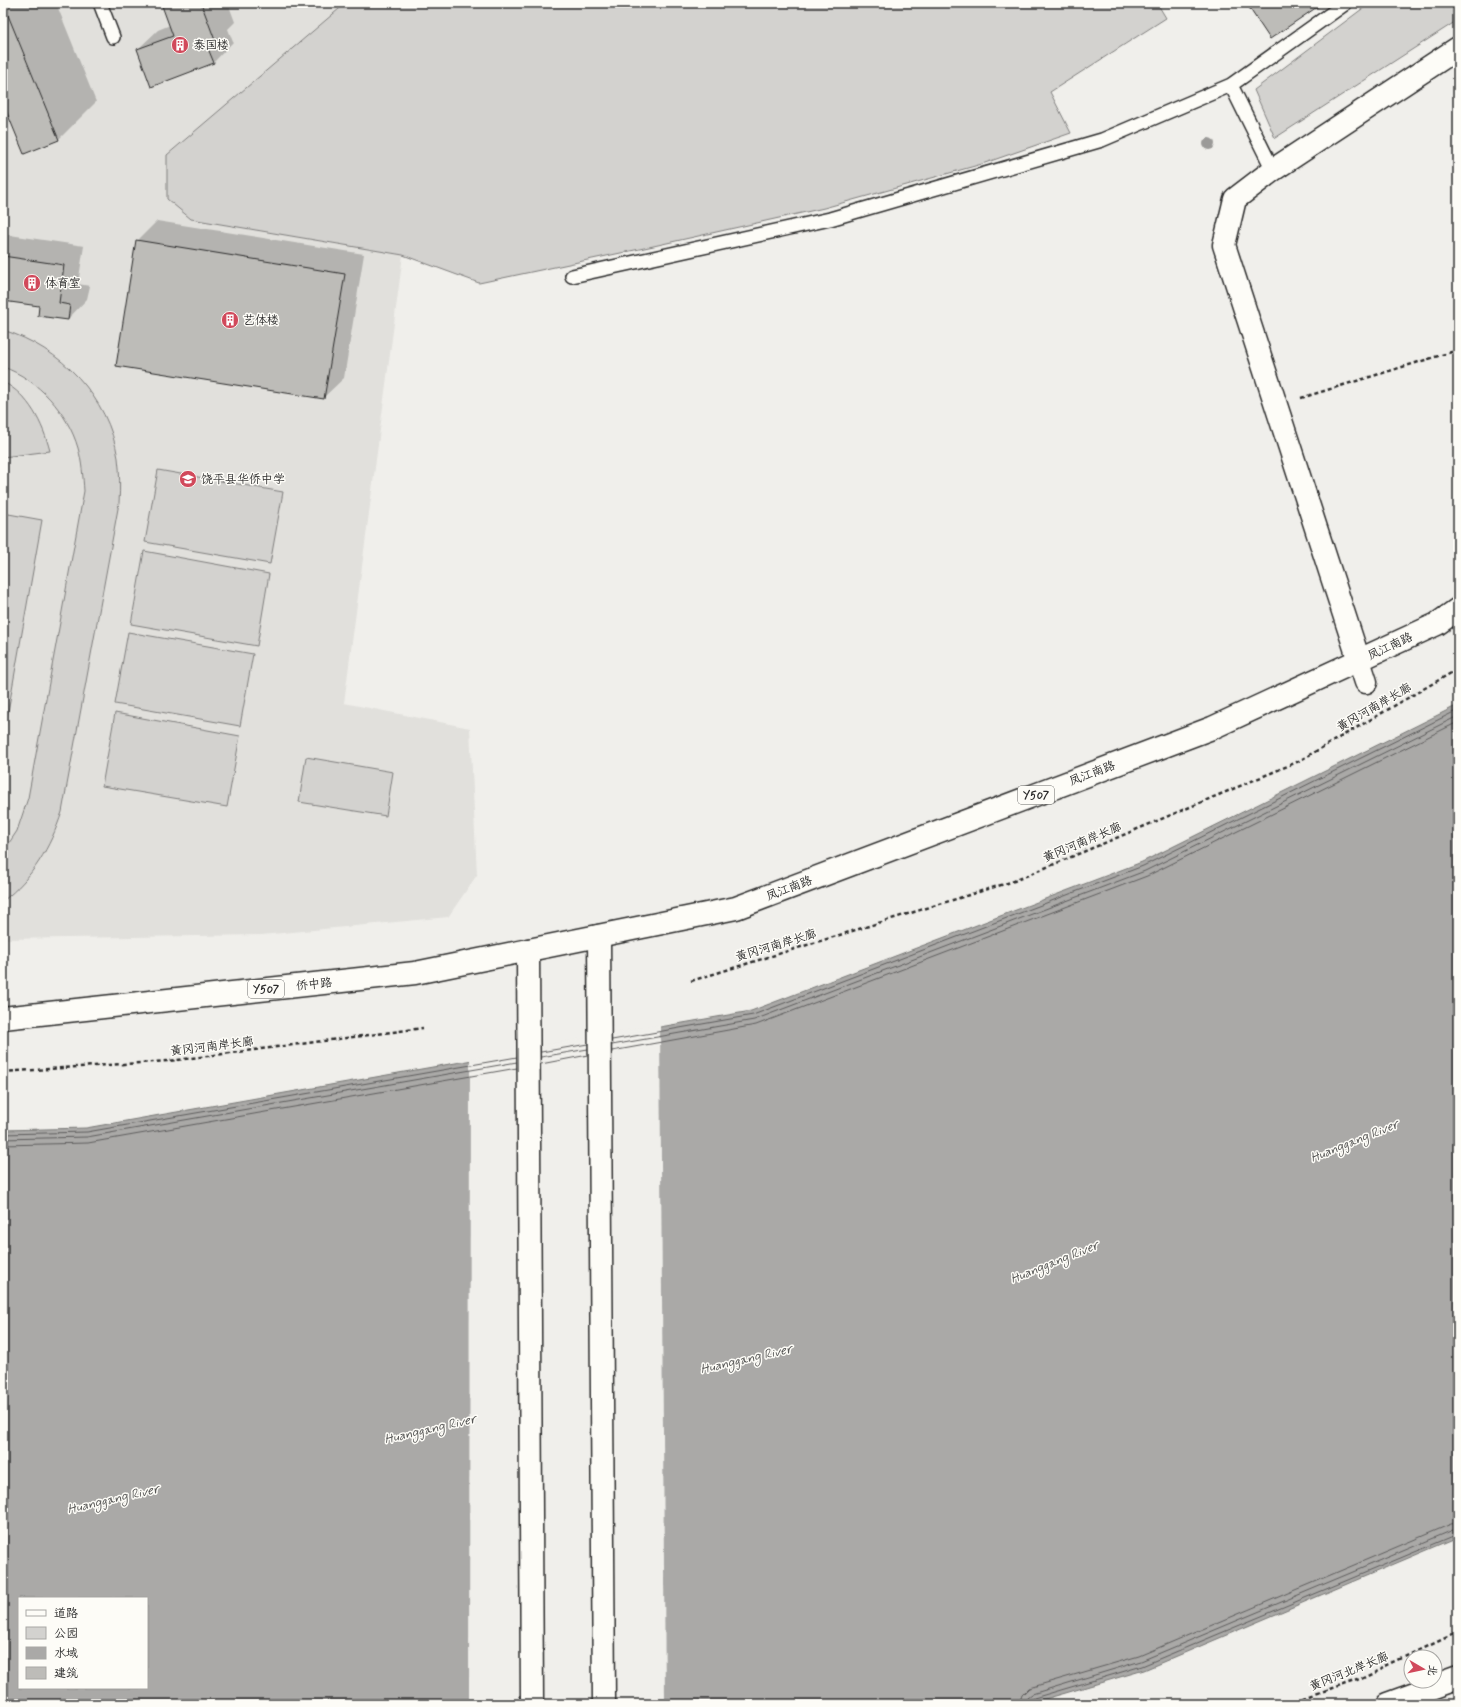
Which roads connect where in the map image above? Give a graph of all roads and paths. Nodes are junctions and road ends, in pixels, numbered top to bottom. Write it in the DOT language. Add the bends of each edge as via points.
graph roads {
  1 [pos="100,3"];
  2 [pos="1346,3"];
  3 [pos="113,37"];
  4 [pos="1458,48"];
  5 [pos="1231,85"];
  6 [pos="1273,170"];
  7 [pos="572,276"];
  8 [pos="1458,350"];
  9 [pos="1276,406"];
  10 [pos="1458,609"];
  11 [pos="1458,669"];
  12 [pos="1366,682"];
  13 [pos="599,936"];
  14 [pos="528,950"];
  15 [pos="691,981"];
  16 [pos="3,1018"];
  17 [pos="423,1028"];
  18 [pos="3,1072"];
  19 [pos="1458,1632"];
  20 [pos="1458,1678"];
  21 [pos="532,1704"];
  22 [pos="604,1704"];
  23 [pos="1289,1704"];
  24 [pos="1386,1704"];
  1 -- 3 [label="lane"];
  2 -- 5 [label="lane"];
  4 -- 6 [label="main road"];
  5 -- 6 [label="lane"];
  5 -- 7 [label="lane" via="1102,140 973,178 830,219"];
  6 -- 9 [label="main road" via="1235,199 1224,245"];
  8 -- 9 [label="path"];
  9 -- 12 [label="main road"];
  10 -- 13 [label="main road, 凤江南路 / Y507" via="1438,624 1226,722 736,908"];
  11 -- 15 [label="path, 黄冈河南岸长廊" via="1297,762 1014,881"];
  13 -- 14 [label="main road, 侨中路 / Y507"];
  13 -- 22 [label="main road"];
  14 -- 16 [label="main road, 侨中路 / Y507" via="415,973"];
  14 -- 21 [label="main road"];
  17 -- 18 [label="path, 黄冈河南岸长廊" via="169,1061"];
  19 -- 23 [label="path, 黄冈河北岸长廊" via="1357,1680"];
  20 -- 24 [label="main road"];
}
